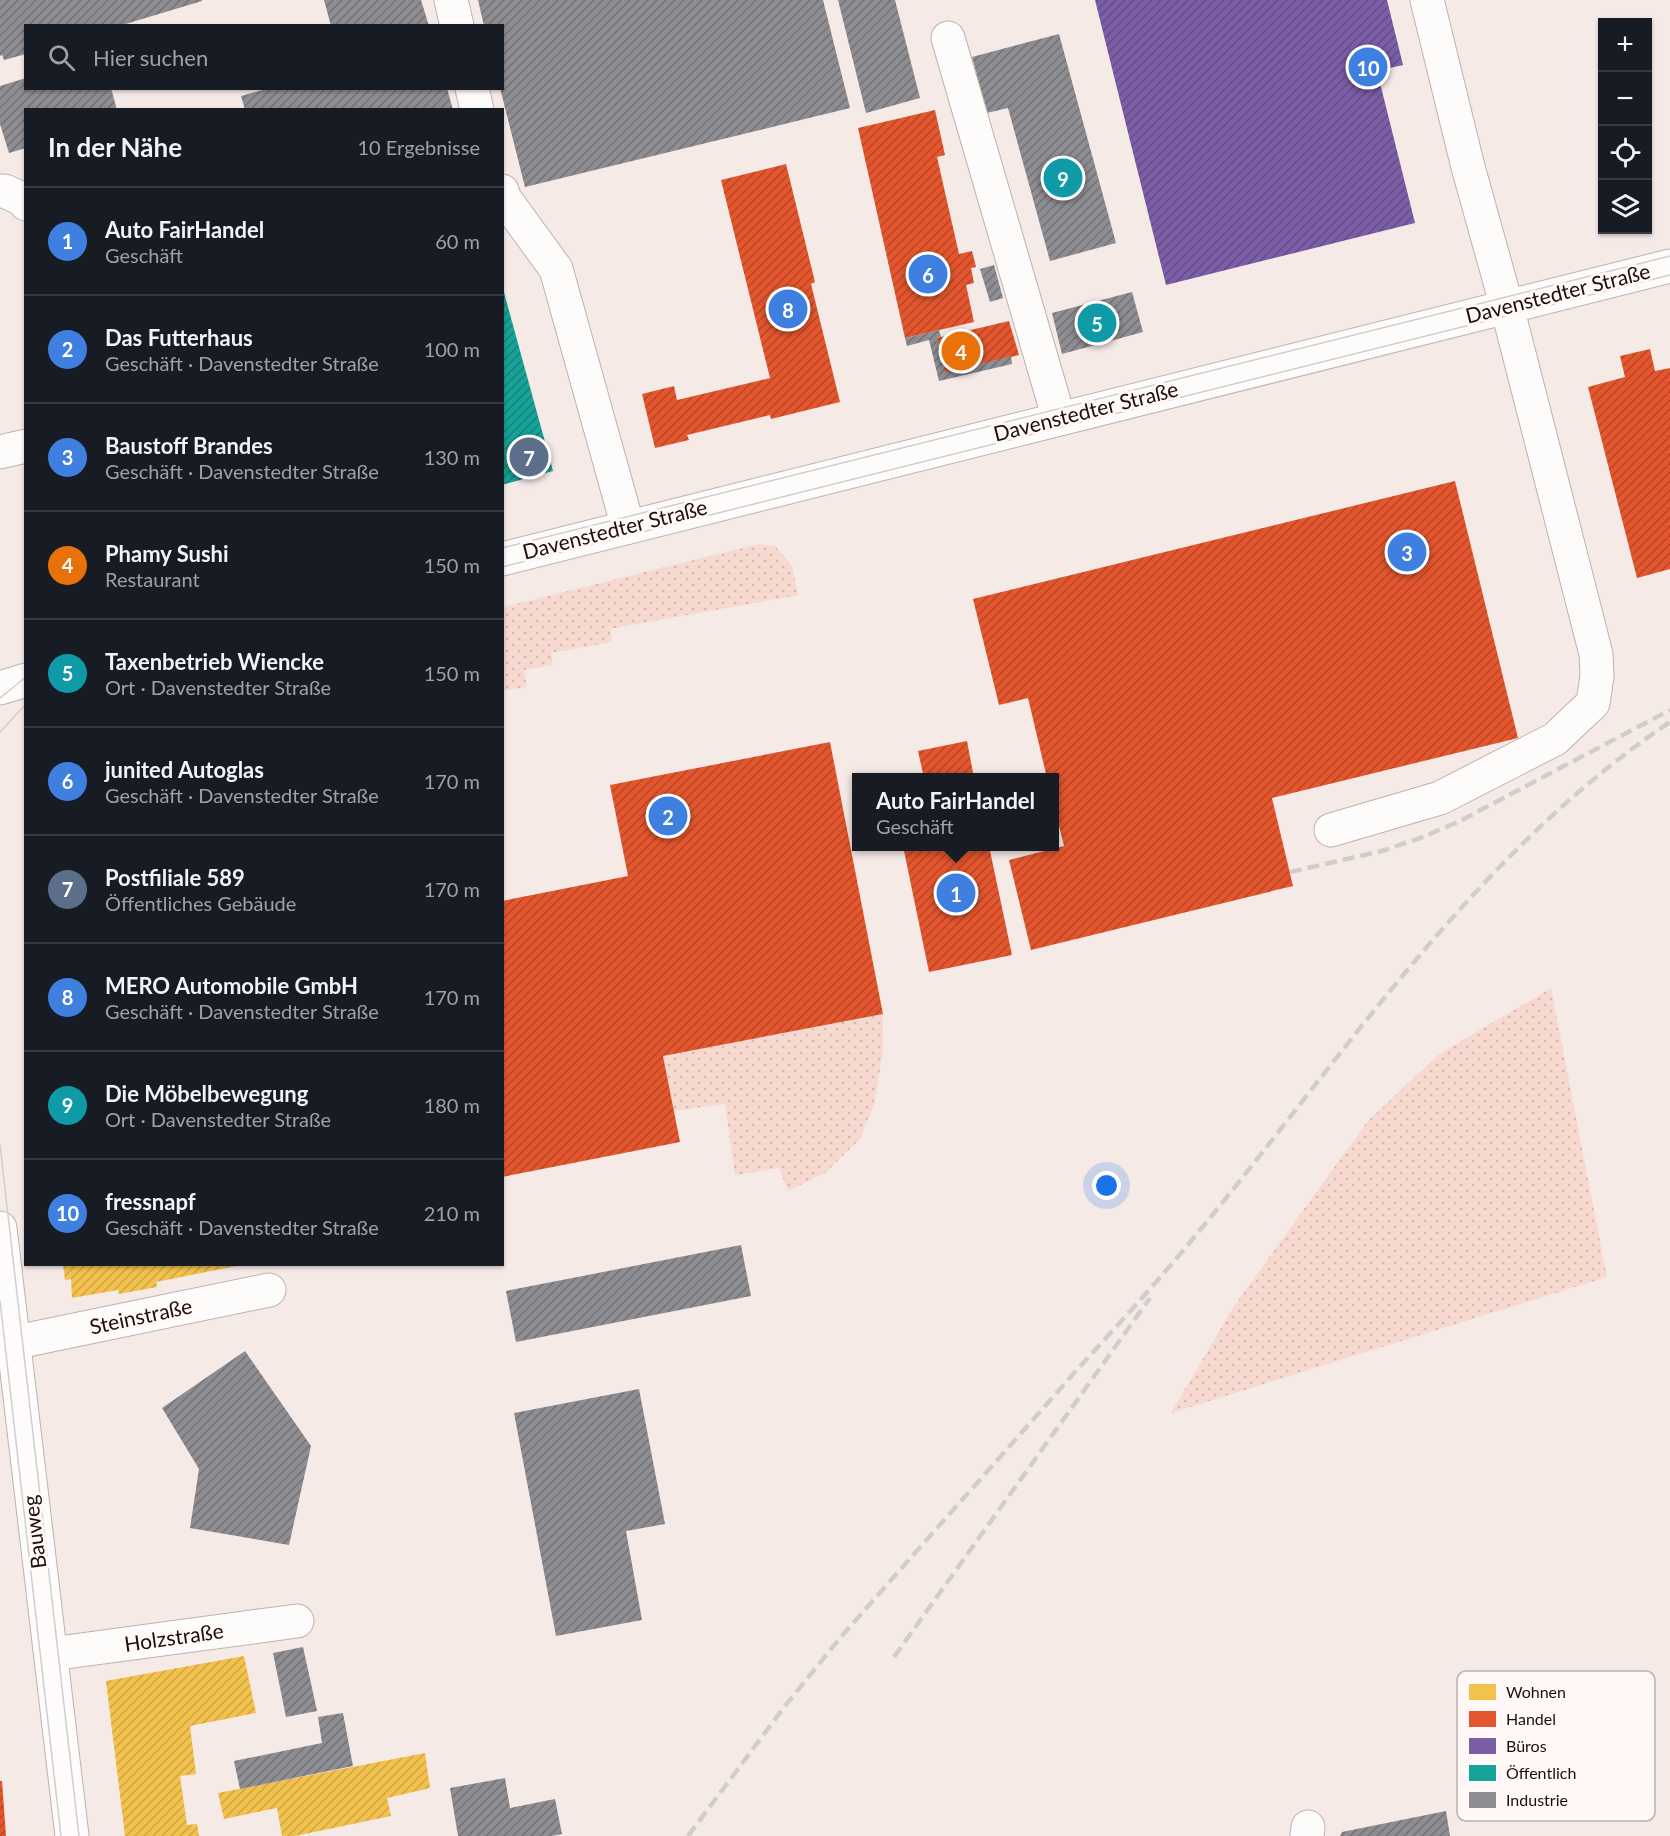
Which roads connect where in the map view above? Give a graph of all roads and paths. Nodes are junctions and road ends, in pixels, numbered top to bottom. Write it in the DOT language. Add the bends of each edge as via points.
graph roads {
  1 [pos="451,0"];
  2 [pos="1427,0"];
  3 [pos="457,24"];
  4 [pos="948,38"];
  5 [pos="472,90"];
  6 [pos="477,108"];
  7 [pos="0,191"];
  8 [pos="504,195"];
  9 [pos="24,200"];
  10 [pos="1670,266"];
  11 [pos="1507,307"];
  12 [pos="1059,419"];
  13 [pos="24,446"];
  14 [pos="0,452"];
  15 [pos="628,527"];
  16 [pos="504,558"];
  17 [pos="24,681"];
  18 [pos="0,688"];
  19 [pos="1331,830"];
  20 [pos="0,1228"];
  21 [pos="269,1290"];
  22 [pos="12,1343"];
  23 [pos="297,1621"];
  24 [pos="51,1654"];
  25 [pos="72,1836"];
  1 -- 3 [label="street"];
  2 -- 11 [label="street"];
  4 -- 12 [label="street"];
  5 -- 6 [label="street"];
  7 -- 9 [label="street"];
  8 -- 15 [label="street" via="556,269"];
  10 -- 11 [label="street, Davenstedter Straße"];
  11 -- 12 [label="street, Davenstedter Straße"];
  11 -- 19 [label="street" via="1596,654 1593,703 1555,739 1440,798"];
  12 -- 15 [label="street, Davenstedter Straße"];
  13 -- 14 [label="street"];
  15 -- 16 [label="street, Davenstedter Straße"];
  17 -- 18 [label="street"];
  20 -- 22 [label="street, Bauweg"];
  21 -- 22 [label="street, Steinstraße"];
  22 -- 24 [label="street, Bauweg"];
  23 -- 24 [label="street, Holzstraße"];
  24 -- 25 [label="street, Bauweg"];
}
